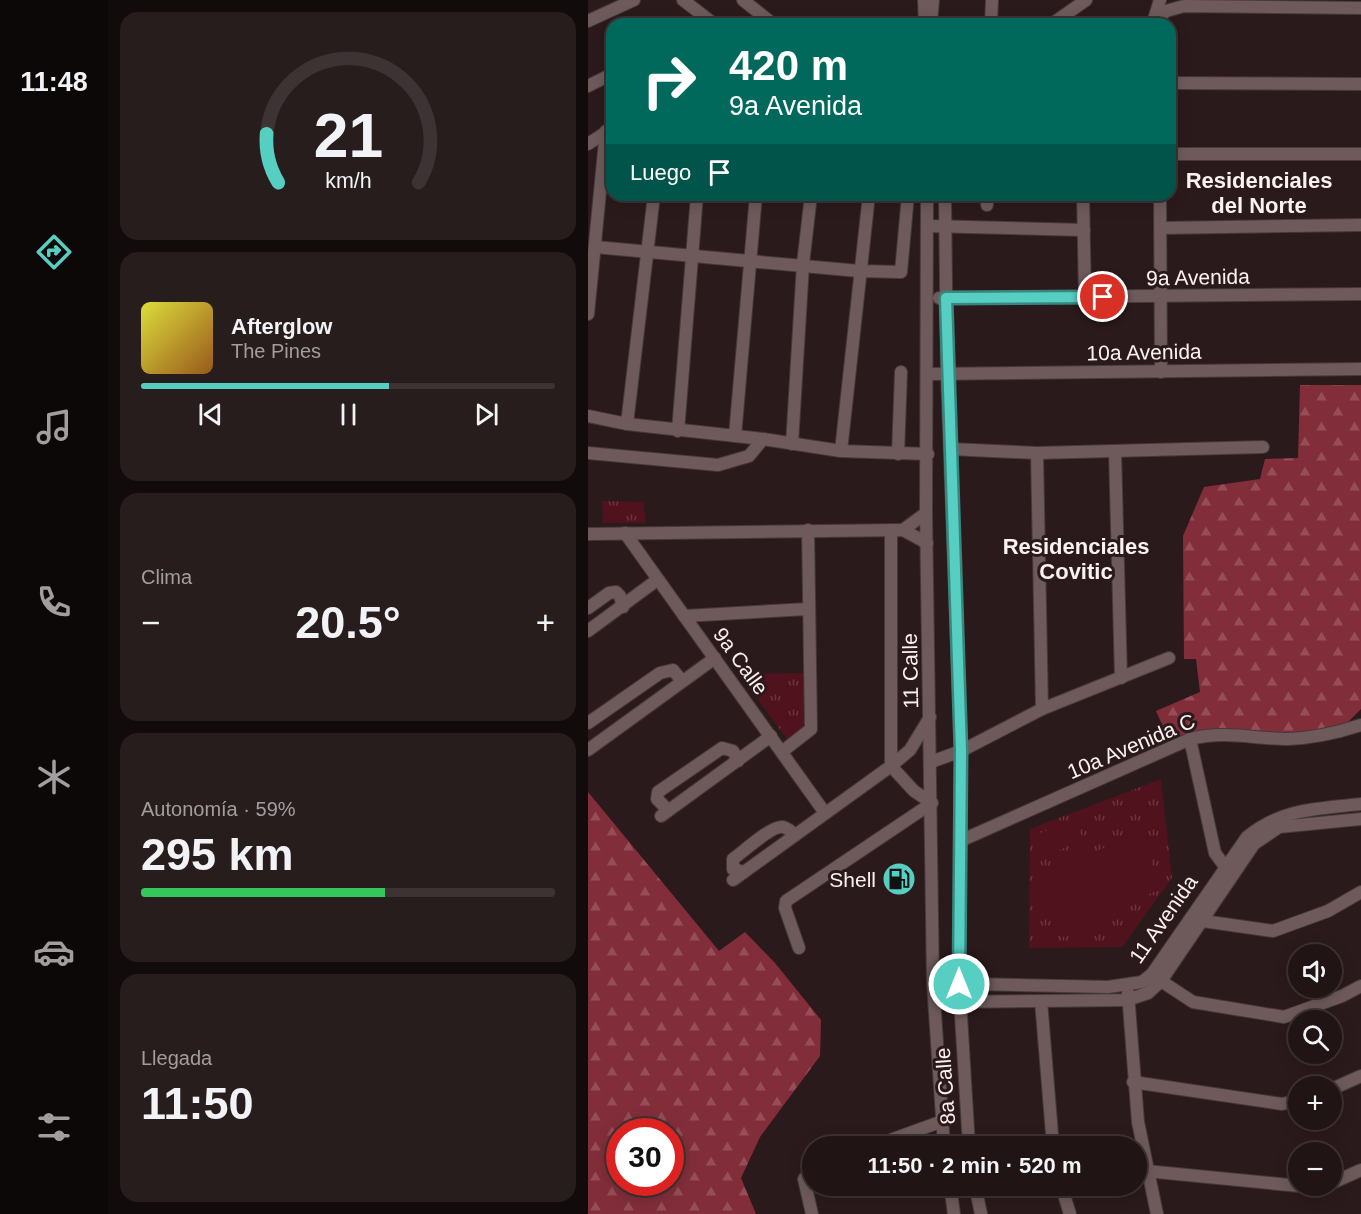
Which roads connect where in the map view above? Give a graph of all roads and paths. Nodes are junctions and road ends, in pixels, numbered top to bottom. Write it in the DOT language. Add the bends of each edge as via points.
graph roads {
  1 [pos="634,0"];
  2 [pos="683,0"];
  3 [pos="743,0"];
  4 [pos="924,0"];
  5 [pos="933,0"];
  6 [pos="992,0"];
  7 [pos="1086,0"];
  8 [pos="1160,0"];
  9 [pos="1361,8"];
  10 [pos="706,18"];
  11 [pos="766,18"];
  12 [pos="925,18"];
  13 [pos="932,18"];
  14 [pos="991,18"];
  15 [pos="1060,18"];
  16 [pos="1154,18"];
  17 [pos="1158,18"];
  18 [pos="588,21"];
  19 [pos="606,77"];
  20 [pos="1176,83"];
  21 [pos="1361,84"];
  22 [pos="588,86"];
  23 [pos="606,132"];
  24 [pos="588,144"];
  25 [pos="1176,154"];
  26 [pos="1361,154"];
  27 [pos="606,155"];
  28 [pos="653,201"];
  29 [pos="696,201"];
  30 [pos="755,201"];
  31 [pos="810,201"];
  32 [pos="868,201"];
  33 [pos="907,201"];
  34 [pos="927,201"];
  35 [pos="945,201"];
  36 [pos="1083,201"];
  37 [pos="1160,201"];
  38 [pos="1361,225"];
  39 [pos="927,226"];
  40 [pos="946,226"];
  41 [pos="1161,228"];
  42 [pos="1084,230"];
  43 [pos="595,247"];
  44 [pos="647,250"];
  45 [pos="691,254"];
  46 [pos="749,260"];
  47 [pos="802,264"];
  48 [pos="859,271"];
  49 [pos="1361,294"];
  50 [pos="1085,297"];
  51 [pos="928,298"];
  52 [pos="946,298"];
  53 [pos="1159,298"];
  54 [pos="588,314"];
  55 [pos="1361,369"];
  56 [pos="901,372"];
  57 [pos="1161,372"];
  58 [pos="928,374"];
  59 [pos="947,374"];
  60 [pos="588,416"];
  61 [pos="627,424"];
  62 [pos="678,431"];
  63 [pos="735,436"];
  64 [pos="763,439"];
  65 [pos="792,444"];
  66 [pos="1263,447"];
  67 [pos="950,449"];
  68 [pos="1115,451"];
  69 [pos="841,452"];
  70 [pos="588,453"];
  71 [pos="1038,453"];
  72 [pos="898,454"];
  73 [pos="928,454"];
  74 [pos="926,513"];
  75 [pos="808,530"];
  76 [pos="897,530"];
  77 [pos="625,533"];
  78 [pos="588,534"];
  79 [pos="927,543"];
  80 [pos="657,580"];
  81 [pos="623,607"];
  82 [pos="588,608"];
  83 [pos="808,609"];
  84 [pos="684,616"];
  85 [pos="588,631"];
  86 [pos="715,658"];
  87 [pos="1168,658"];
  88 [pos="1121,678"];
  89 [pos="682,681"];
  90 [pos="1042,709"];
  91 [pos="931,716"];
  92 [pos="588,723"];
  93 [pos="1361,725"];
  94 [pos="771,736"];
  95 [pos="1190,739"];
  96 [pos="590,746"];
  97 [pos="783,751"];
  98 [pos="961,751"];
  99 [pos="738,761"];
  100 [pos="931,762"];
  101 [pos="891,766"];
  102 [pos="932,803"];
  103 [pos="1361,804"];
  104 [pos="825,813"];
  105 [pos="1361,819"];
  106 [pos="795,835"];
  107 [pos="960,841"];
  108 [pos="744,872"];
  109 [pos="1228,872"];
  110 [pos="733,880"];
  111 [pos="1361,892"];
  112 [pos="1203,921"];
  113 [pos="799,948"];
  114 [pos="1161,981"];
  115 [pos="933,983"];
  116 [pos="959,984"];
  117 [pos="1130,986"];
  118 [pos="1361,986"];
  119 [pos="1041,1000"];
  120 [pos="1127,1000"];
  121 [pos="960,1001"];
  122 [pos="935,1002"];
  123 [pos="1361,1076"];
  124 [pos="1133,1082"];
  125 [pos="1342,1085"];
  126 [pos="1288,1103"];
  127 [pos="940,1122"];
  128 [pos="902,1136"];
  129 [pos="942,1136"];
  130 [pos="968,1136"];
  131 [pos="1052,1136"];
  132 [pos="1141,1136"];
  133 [pos="1361,1170"];
  134 [pos="1147,1171"];
  135 [pos="1147,1175"];
  136 [pos="1342,1179"];
  137 [pos="1288,1185"];
  138 [pos="810,1196"];
  139 [pos="951,1196"];
  140 [pos="977,1196"];
  141 [pos="1064,1196"];
  142 [pos="812,1214"];
  143 [pos="953,1214"];
  144 [pos="981,1214"];
  145 [pos="1070,1214"];
  146 [pos="1157,1214"];
  1 -- 18 [label="street"];
  2 -- 10 [label="street"];
  3 -- 11 [label="street"];
  4 -- 12 [label="street"];
  5 -- 13 [label="street"];
  6 -- 14 [label="street"];
  7 -- 15 [label="street"];
  8 -- 16 [label="street"];
  9 -- 17 [label="street" via="1184,6 1166,11"];
  19 -- 22 [label="street"];
  20 -- 21 [label="street"];
  23 -- 24 [label="street"];
  25 -- 26 [label="street"];
  27 -- 43 [label="street"];
  28 -- 44 [label="street"];
  29 -- 45 [label="street"];
  30 -- 46 [label="street"];
  31 -- 47 [label="street"];
  32 -- 48 [label="street"];
  33 -- 48 [label="street" via="901,272"];
  34 -- 39 [label="street, 11 Calle"];
  35 -- 40 [label="street, 8a Calle"];
  36 -- 42 [label="street"];
  37 -- 41 [label="street"];
  38 -- 41 [label="street"];
  39 -- 40 [label="street"];
  39 -- 51 [label="street, 11 Calle"];
  40 -- 42 [label="street"];
  40 -- 52 [label="street, 8a Calle"];
  41 -- 53 [label="street"];
  42 -- 50 [label="street"];
  43 -- 44 [label="street"];
  43 -- 54 [label="street"];
  44 -- 45 [label="street"];
  44 -- 61 [label="street"];
  45 -- 46 [label="street"];
  45 -- 62 [label="street"];
  46 -- 47 [label="street"];
  46 -- 63 [label="street"];
  47 -- 48 [label="street"];
  47 -- 65 [label="street"];
  48 -- 69 [label="street"];
  49 -- 53 [label="street, 9a Avenida"];
  50 -- 52 [label="street, 9a Avenida"];
  50 -- 53 [label="street, 9a Avenida"];
  51 -- 52 [label="street, 9a Avenida"];
  51 -- 58 [label="street, 11 Calle"];
  52 -- 59 [label="street, 8a Calle"];
  53 -- 57 [label="street"];
  55 -- 57 [label="street, 10a Avenida"];
  56 -- 72 [label="street"];
  57 -- 59 [label="street, 10a Avenida"];
  58 -- 59 [label="street, 10a Avenida"];
  58 -- 73 [label="street, 11 Calle"];
  59 -- 67 [label="street, 8a Calle"];
  60 -- 61 [label="street"];
  61 -- 62 [label="street"];
  62 -- 63 [label="street"];
  63 -- 64 [label="street"];
  64 -- 65 [label="street"];
  64 -- 70 [label="street" via="749,456 718,465"];
  65 -- 69 [label="street"];
  66 -- 68 [label="street"];
  67 -- 71 [label="street"];
  67 -- 98 [label="street, 8a Calle"];
  68 -- 71 [label="street"];
  68 -- 88 [label="street"];
  69 -- 72 [label="street"];
  71 -- 90 [label="street"];
  72 -- 73 [label="street"];
  73 -- 74 [label="street, 11 Calle"];
  74 -- 76 [label="street"];
  74 -- 79 [label="street, 11 Calle"];
  75 -- 76 [label="street"];
  75 -- 77 [label="street"];
  75 -- 83 [label="street"];
  76 -- 79 [label="street"];
  76 -- 101 [label="street"];
  77 -- 78 [label="street"];
  77 -- 80 [label="street, 9a Calle"];
  79 -- 91 [label="street, 11 Calle"];
  80 -- 81 [label="street"];
  80 -- 84 [label="street, 9a Calle"];
  81 -- 82 [label="street" via="616,592"];
  81 -- 85 [label="street"];
  83 -- 84 [label="street"];
  83 -- 97 [label="street" via="811,729"];
  84 -- 86 [label="street, 9a Calle"];
  86 -- 89 [label="street"];
  86 -- 94 [label="street, 9a Calle"];
  87 -- 88 [label="street"];
  88 -- 90 [label="street"];
  89 -- 92 [label="street" via="674,670 660,673"];
  89 -- 96 [label="street"];
  90 -- 98 [label="street"];
  91 -- 100 [label="street, 11 Calle"];
  91 -- 101 [label="street" via="910,750"];
  93 -- 95 [label="street, 10a Avenida C" via="1331,735 1298,738 1212,733"];
  94 -- 97 [label="street, 9a Calle"];
  94 -- 99 [label="street"];
  95 -- 107 [label="street, 10a Avenida C"];
  95 -- 109 [label="street" via="1215,853"];
  97 -- 104 [label="street, 9a Calle"];
  98 -- 100 [label="street"];
  98 -- 107 [label="street, 8a Calle"];
  99 -- 99 [label="street" via="665,813 657,799 658,792 722,748 733,752"];
  100 -- 102 [label="street, 11 Calle"];
  101 -- 102 [label="street" via="914,791"];
  101 -- 104 [label="street"];
  102 -- 113 [label="street" via="786,902"];
  102 -- 115 [label="street, 11 Calle"];
  103 -- 109 [label="street, 11 Avenida" via="1286,814 1264,822 1247,837"];
  104 -- 106 [label="street"];
  105 -- 109 [label="street, 11 Avenida" via="1279,827 1254,844"];
  106 -- 108 [label="street"];
  106 -- 108 [label="street" via="784,827 768,832 733,859 733,869"];
  107 -- 116 [label="street, 8a Calle"];
  108 -- 110 [label="street"];
  109 -- 112 [label="street, 11 Avenida"];
  109 -- 117 [label="street, 11 Avenida" via="1152,974"];
  111 -- 112 [label="street" via="1328,911 1273,931"];
  112 -- 114 [label="street, 11 Avenida"];
  114 -- 118 [label="street" via="1193,1002 1284,1017"];
  114 -- 120 [label="street, 11 Avenida" via="1148,993"];
  115 -- 116 [label="street, 11 Avenida"];
  115 -- 122 [label="street, 11 Calle"];
  116 -- 117 [label="street, 11 Avenida"];
  116 -- 121 [label="street, 8a Calle"];
  117 -- 120 [label="street"];
  119 -- 120 [label="street, 11 Avenida"];
  119 -- 121 [label="street, 11 Avenida"];
  119 -- 131 [label="street"];
  120 -- 124 [label="street"];
  121 -- 122 [label="street, 11 Avenida"];
  121 -- 130 [label="street, 8a Calle"];
  122 -- 127 [label="street, 11 Calle"];
  123 -- 125 [label="street"];
  124 -- 126 [label="street"];
  124 -- 132 [label="street"];
  127 -- 128 [label="street"];
  127 -- 129 [label="street, 11 Calle"];
  133 -- 136 [label="street"];
  134 -- 137 [label="street"];
  135 -- 146 [label="street"];
  138 -- 142 [label="street"];
  139 -- 143 [label="street"];
  140 -- 144 [label="street"];
  141 -- 145 [label="street"];
}
